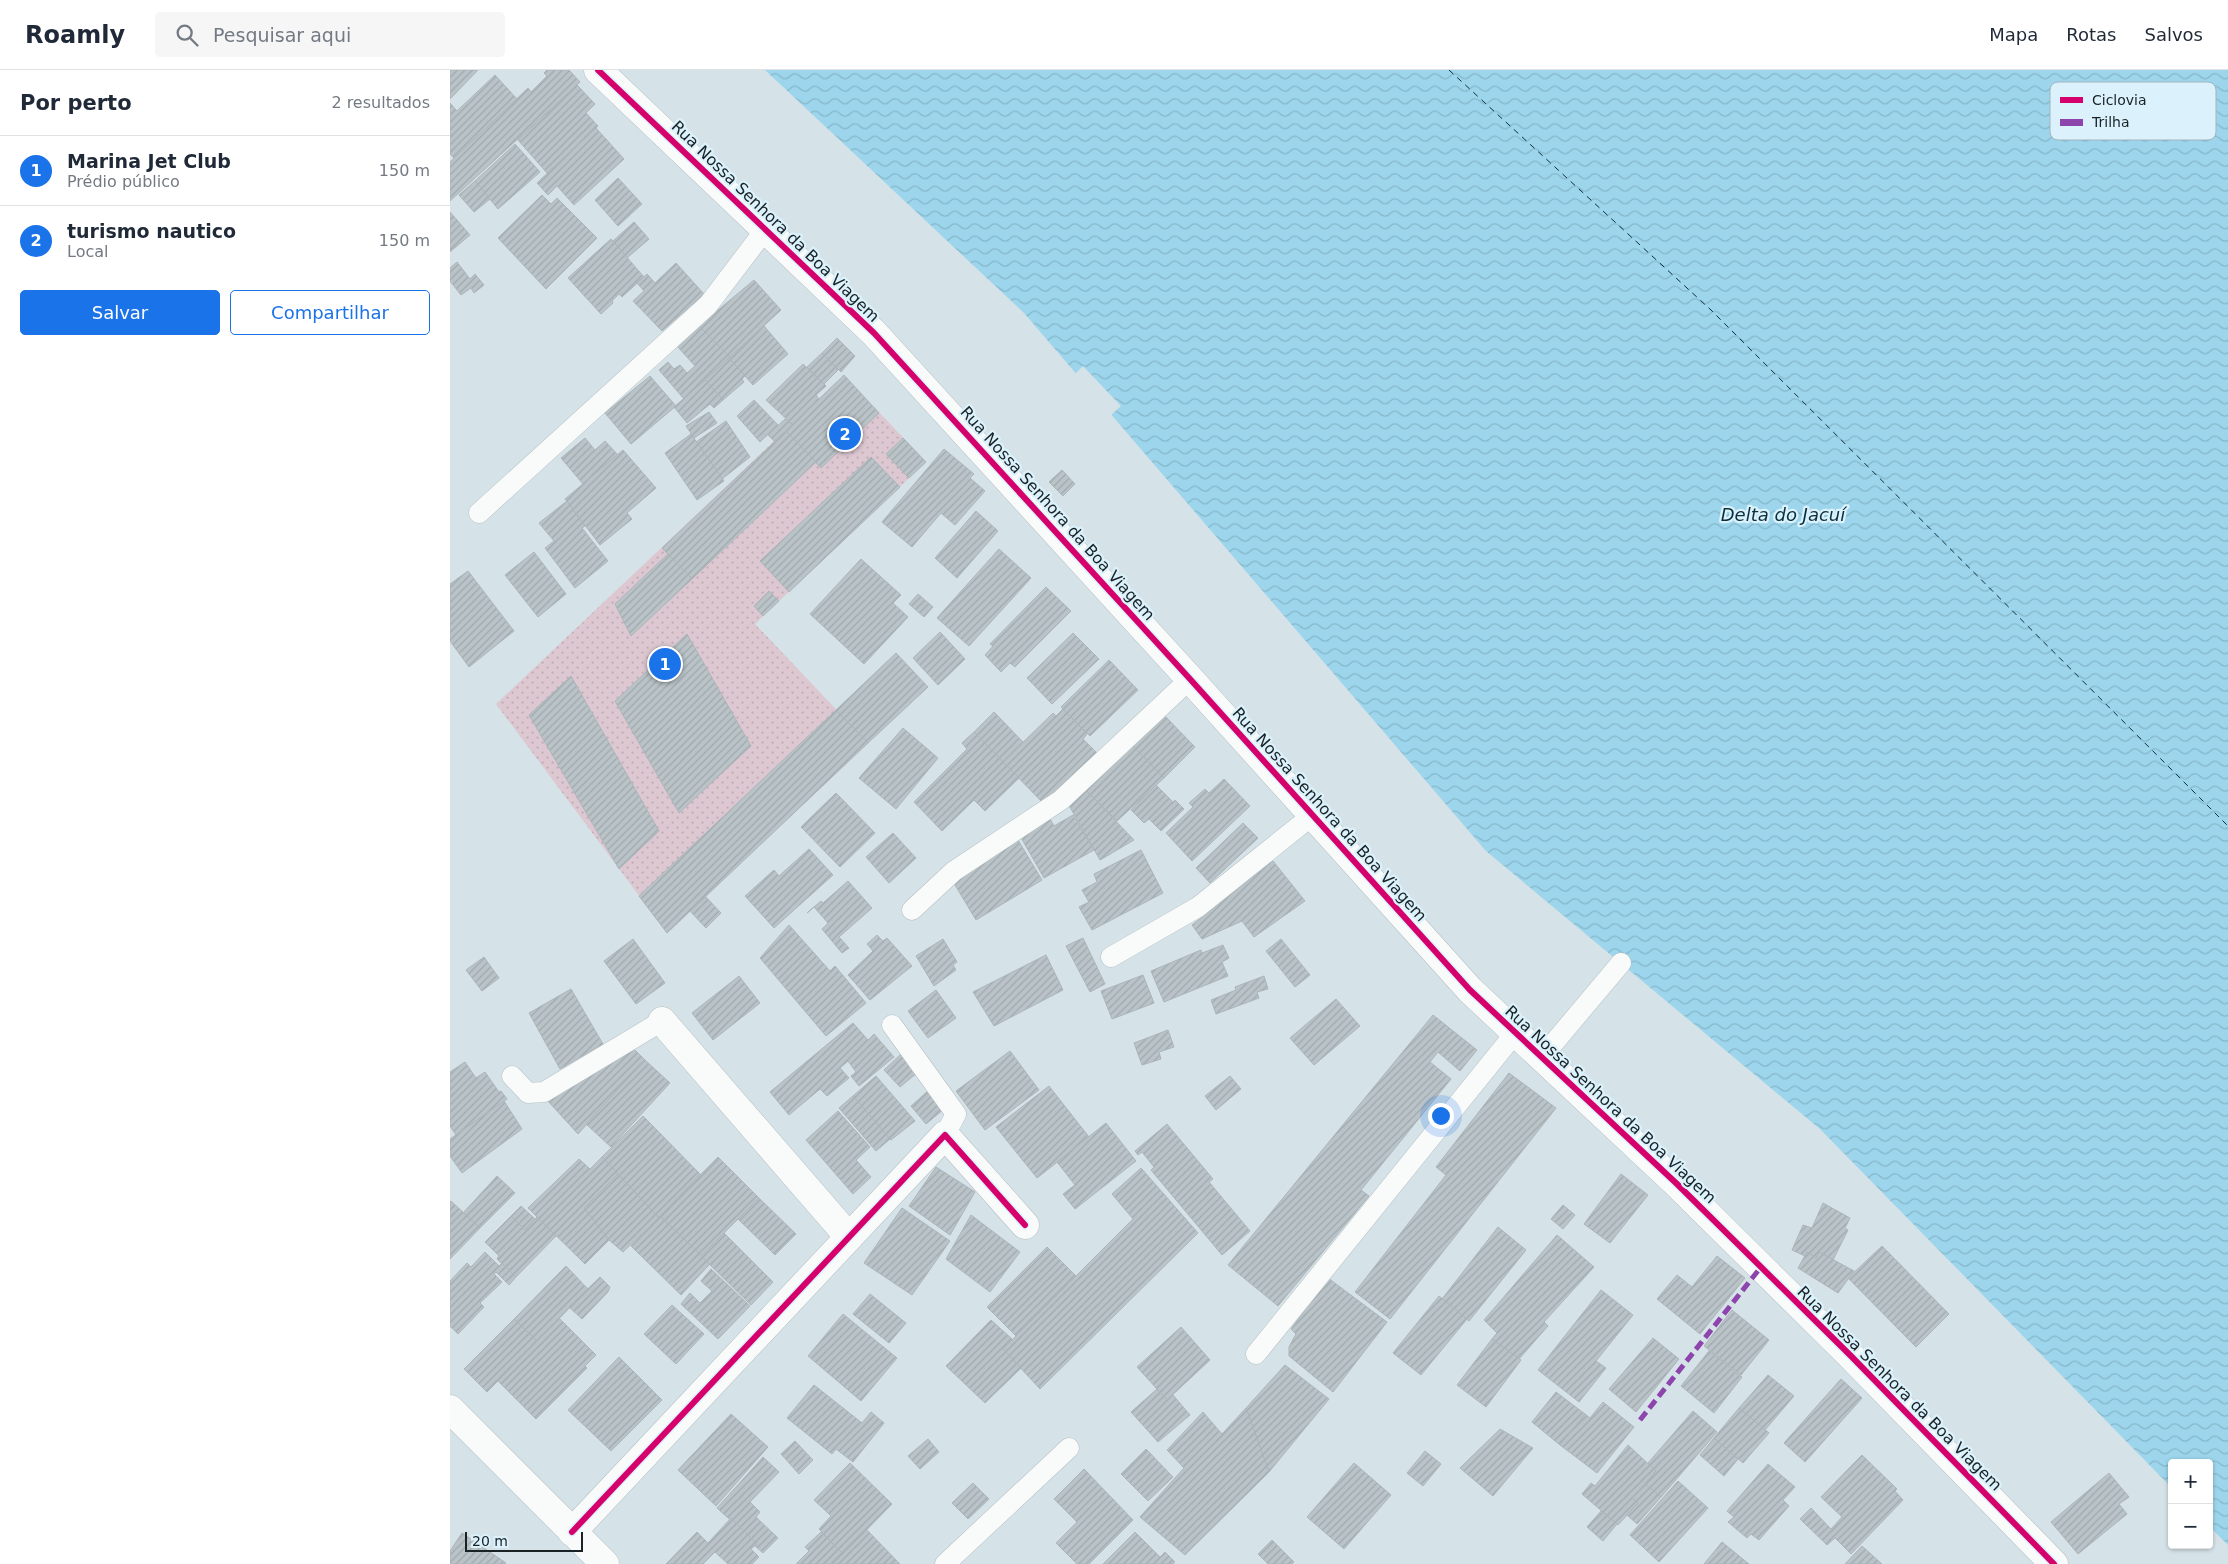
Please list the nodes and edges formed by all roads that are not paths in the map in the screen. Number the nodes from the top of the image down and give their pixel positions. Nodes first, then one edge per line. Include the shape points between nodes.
1 (598, 70) edge
2 (765, 230) junction
3 (479, 513) dead end
4 (1190, 679) junction
5 (1313, 815) junction
6 (912, 910) dead end
7 (1111, 957) dead end
8 (1621, 963) dead end
9 (662, 1021) joint
10 (892, 1025) dead end
11 (1516, 1032) junction
12 (1542, 1056) junction
13 (512, 1076) dead end
14 (945, 1135) junction
15 (1025, 1225) dead end
16 (849, 1238) junction
17 (1256, 1354) dead end
18 (450, 1409) edge
19 (1069, 1448) dead end
20 (572, 1532) junction
21 (605, 1564) edge
22 (945, 1564) edge
23 (2054, 1564) edge

1 - 2 street, Rua Nossa Senhora da Boa Viagem
2 - 3 lane via 708,305
2 - 4 street, Rua Nossa Senhora da Boa Viagem via 874,333
4 - 5 street, Rua Nossa Senhora da Boa Viagem
4 - 6 lane via 1061,800 954,871
5 - 7 lane via 1198,907
5 - 11 street, Rua Nossa Senhora da Boa Viagem via 1470,990
8 - 12 lane
9 - 13 lane via 544,1092 528,1093
9 - 16 street
10 - 14 lane via 956,1114
11 - 12 street, Rua Nossa Senhora da Boa Viagem
11 - 17 lane
12 - 23 street, Rua Nossa Senhora da Boa Viagem via 1768,1274
14 - 15 street
14 - 16 street
16 - 20 street
18 - 20 street
19 - 22 lane
20 - 21 street

